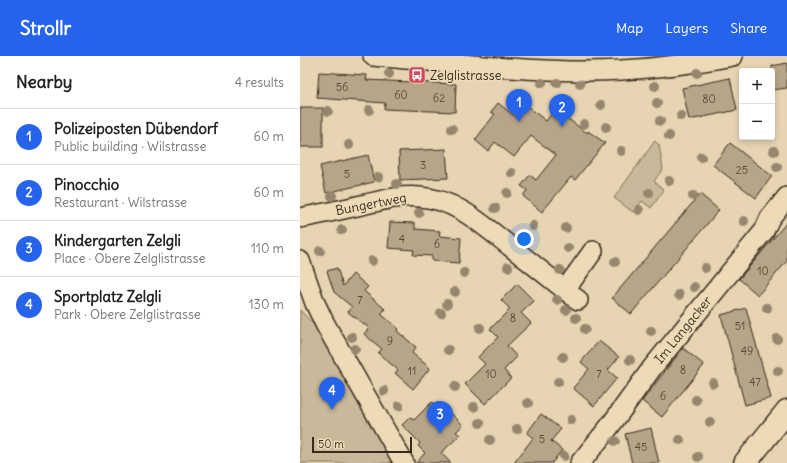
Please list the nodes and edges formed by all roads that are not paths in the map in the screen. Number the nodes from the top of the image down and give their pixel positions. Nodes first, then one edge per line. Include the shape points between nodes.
1 (373, 56) edge
2 (733, 56) edge
3 (787, 197) edge
4 (300, 218) edge
5 (593, 251) dead end
6 (300, 261) edge
7 (787, 411) edge
8 (404, 463) edge
9 (580, 463) edge
10 (745, 463) edge

1 - 2 street via 589,71 667,66
3 - 9 street, Im Langacker via 770,218 764,231 652,368
4 - 5 street, Bungertweg via 406,197 436,200 464,211 572,295
6 - 8 street via 325,324
7 - 10 main road

